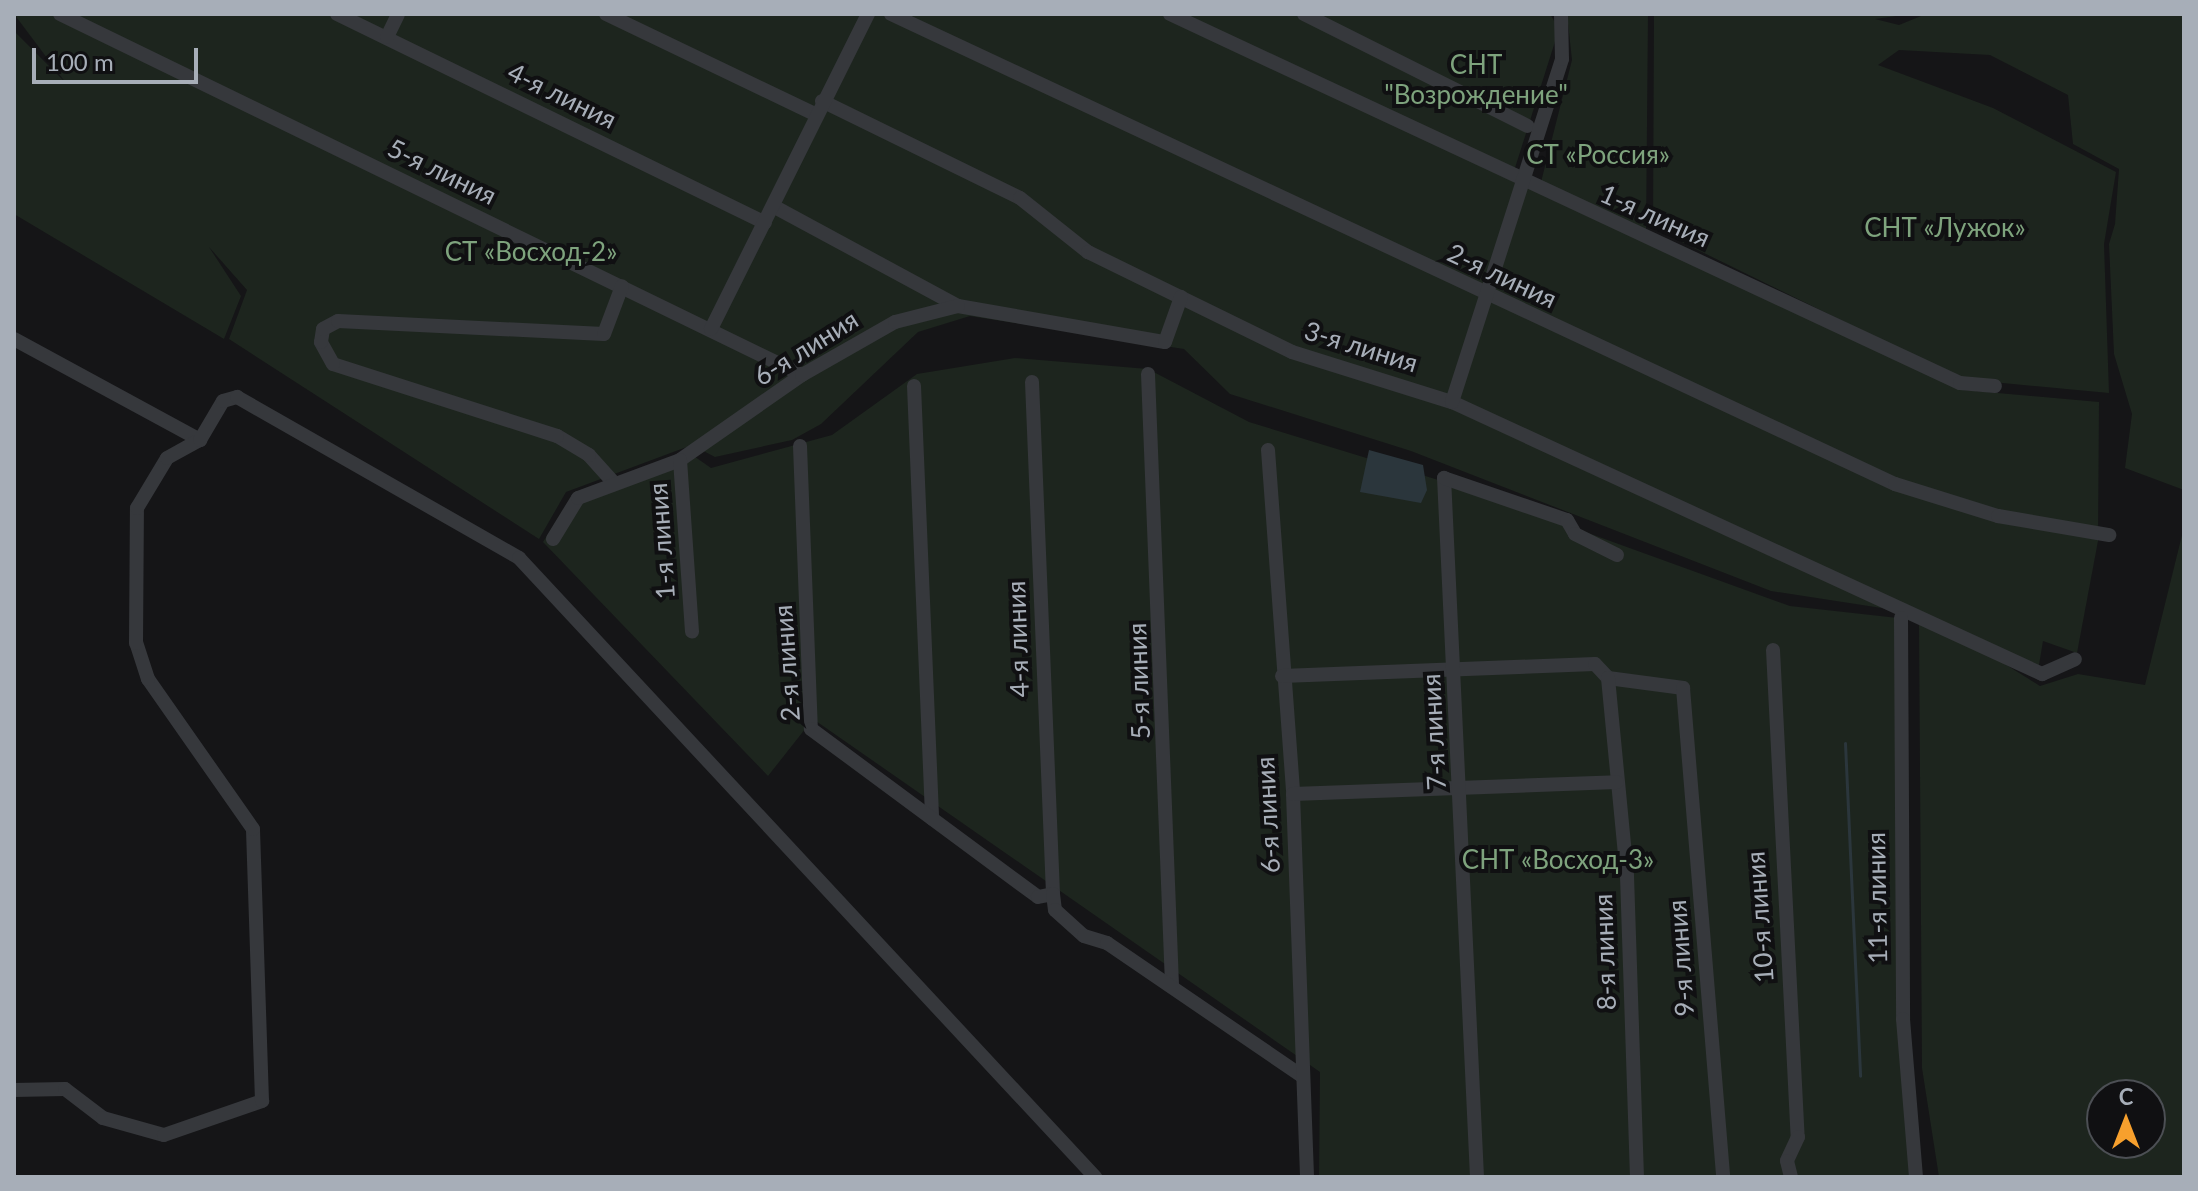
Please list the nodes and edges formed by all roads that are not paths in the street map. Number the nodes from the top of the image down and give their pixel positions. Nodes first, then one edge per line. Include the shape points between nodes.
1 (60, 14) edge
2 (337, 14) edge
3 (398, 14) edge
4 (606, 14) edge
5 (868, 14) edge
6 (891, 14) edge
7 (1170, 14) edge
8 (1304, 14) edge
9 (1561, 14) edge
10 (387, 37) junction
11 (819, 108) junction
12 (1528, 126) dead end
13 (1524, 183) junction
14 (773, 206) junction
15 (765, 223) junction
16 (622, 286) junction
17 (1488, 296) junction
18 (1181, 297) junction
19 (958, 306) junction
20 (711, 329) junction
21 (14, 339) edge
22 (1148, 374) dead end
23 (802, 375) junction
24 (1032, 382) dead end
25 (914, 386) dead end
26 (1995, 386) dead end
27 (1452, 402) junction
28 (200, 440) junction
29 (800, 446) dead end
30 (1268, 450) dead end
31 (686, 458) junction
32 (614, 483) junction
33 (2109, 535) dead end
34 (553, 539) dead end
35 (1617, 555) dead end
36 (1902, 614) junction
37 (692, 632) dead end
38 (1773, 650) dead end
39 (2075, 659) dead end
40 (1455, 669) junction
41 (1282, 676) junction
42 (1608, 678) junction
43 (1617, 782) junction
44 (1461, 787) junction
45 (1293, 794) junction
46 (932, 819) junction
47 (1053, 894) junction
48 (1172, 985) junction
49 (1302, 1076) junction
50 (14, 1090) edge
51 (1095, 1177) edge
52 (1307, 1177) edge
53 (1477, 1177) edge
54 (1637, 1177) edge
55 (1723, 1177) edge
56 (1791, 1177) edge
57 (1916, 1177) edge

1 - 16 street, 5-я линия
2 - 10 street, 4-я линия
3 - 10 street
4 - 11 street, 3-я линия
5 - 11 street
6 - 17 street, 2-я линия
7 - 13 street, 1-я линия
8 - 12 street
9 - 13 street via 1562,59
10 - 15 street, 4-я линия
11 - 14 street
11 - 18 street, 3-я линия via 1020,198 1088,252
13 - 17 street
13 - 26 street, 1-я линия via 1960,383
14 - 15 street
14 - 19 street
15 - 20 street
16 - 20 street, 5-я линия
16 - 32 street via 604,334 338,321 323,329 321,342 333,364 557,436 589,455
17 - 27 street
17 - 33 street, 2-я линия via 1895,484 1998,516
18 - 19 street via 1165,342
18 - 27 street, 3-я линия via 1292,352
19 - 23 street, 6-я линия via 895,322
20 - 23 street, 5-я линия
21 - 28 street
22 - 48 street, 5-я линия
23 - 31 street, 6-я линия
24 - 47 street, 4-я линия
25 - 46 street
27 - 36 street, 3-я линия
28 - 50 street via 167,458 137,508 136,643 148,679 253,829 262,1101 164,1135 103,1118 65,1089
28 - 51 street via 223,401 237,397 519,558
29 - 46 street, 2-я линия via 811,729
30 - 41 street, 6-я линия
31 - 32 street, 1-я линия
31 - 37 street, 1-я линия
32 - 34 street, 1-я линия via 578,498
35 - 40 street, 7-я линия via 1575,534 1567,520 1444,478
36 - 39 street, 3-я линия via 2042,674
36 - 57 street, 11-я линия via 1903,1019
38 - 56 street, 10-я линия via 1798,1137 1787,1161
40 - 41 street
40 - 42 street via 1595,664
40 - 44 street, 7-я линия
41 - 45 street, 6-я линия
42 - 43 street, 8-я линия
42 - 55 street, 9-я линия via 1683,688
43 - 44 street
43 - 54 street, 8-я линия
44 - 45 street
44 - 53 street, 7-я линия
45 - 49 street, 6-я линия
46 - 47 street via 1038,897
47 - 48 street via 1055,910 1084,936
48 - 49 street
49 - 52 street, 6-я линия

